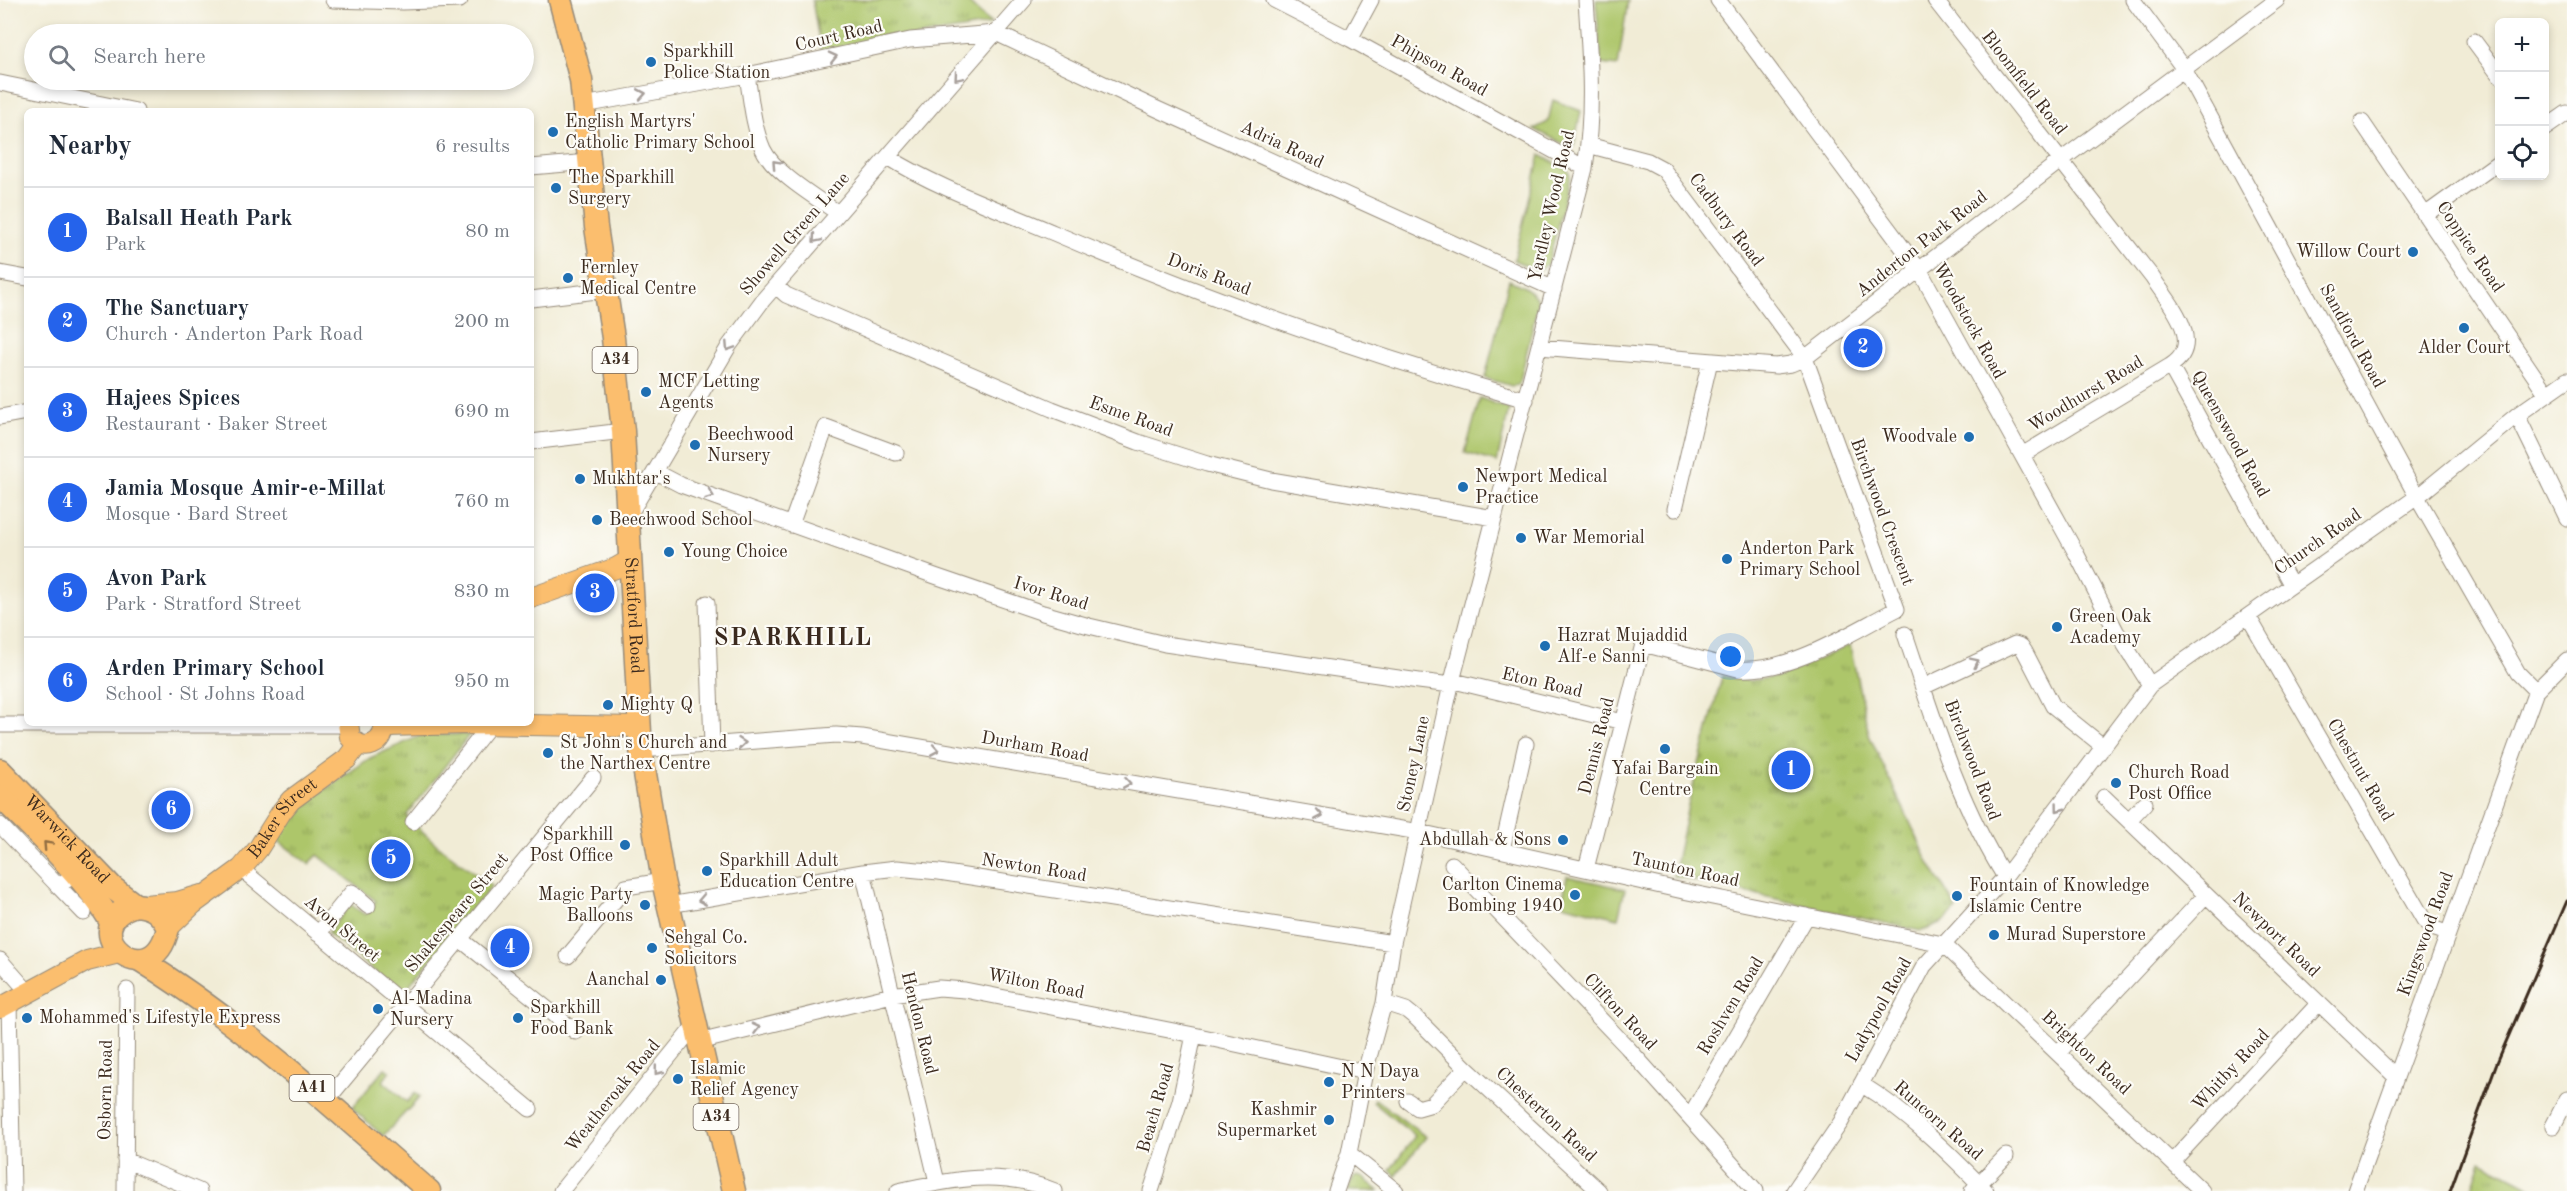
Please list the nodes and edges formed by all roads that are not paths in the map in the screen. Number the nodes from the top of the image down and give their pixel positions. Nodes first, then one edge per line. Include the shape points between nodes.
1 (333, 0) edge
2 (460, 0) edge
3 (560, 0) edge
4 (1024, 0) edge
5 (1274, 0) edge
6 (1371, 0) edge
7 (1586, 0) edge
8 (1718, 0) edge
9 (1935, 0) edge
10 (2133, 0) edge
11 (2277, 0) edge
12 (996, 33) junction
13 (960, 36) junction
14 (1350, 39) junction
15 (2474, 41) dead end
16 (974, 58) junction
17 (2184, 69) junction
18 (2496, 72) edge
19 (747, 75) junction
20 (0, 83) edge
21 (24, 88) edge
22 (33, 90) edge
23 (584, 105) junction
24 (119, 108) edge
25 (2567, 113) edge
26 (2362, 122) dead end
27 (2548, 126) edge
28 (1588, 145) junction
29 (888, 157) junction
30 (2060, 161) junction
31 (589, 162) junction
32 (2495, 164) edge
33 (534, 167) edge
34 (1585, 168) junction
35 (838, 213) junction
36 (2425, 215) junction
37 (1920, 271) junction
38 (0, 273) edge
39 (24, 277) edge
40 (776, 286) junction
41 (1554, 289) junction
42 (605, 290) junction
43 (534, 299) edge
44 (1539, 347) junction
45 (1805, 358) junction
46 (1710, 361) junction
47 (2170, 366) junction
48 (2567, 380) edge
49 (2546, 393) junction
50 (1526, 400) junction
51 (24, 413) edge
52 (2517, 415) junction
53 (0, 417) edge
54 (623, 431) junction
55 (534, 442) edge
56 (896, 453) dead end
57 (2022, 455) junction
58 (656, 472) junction
59 (2417, 496) junction
60 (1675, 509) dead end
61 (628, 517) junction
62 (1494, 518) junction
63 (2567, 518) edge
64 (791, 525) junction
65 (630, 560) junction
66 (2291, 584) junction
67 (534, 597) edge
68 (707, 603) dead end
69 (2248, 616) junction
70 (1905, 634) dead end
71 (1657, 648) joint
72 (2567, 660) edge
73 (1451, 684) junction
74 (2150, 685) junction
75 (1923, 687) junction
76 (2536, 691) junction
77 (1623, 722) junction
78 (0, 725) edge
79 (24, 725) edge
80 (534, 725) edge
81 (348, 726) edge
82 (384, 726) edge
83 (476, 726) edge
84 (639, 727) junction
85 (358, 744) junction
86 (1526, 744) dead end
87 (712, 745) junction
88 (2104, 747) junction
89 (641, 750) junction
90 (0, 770) edge
91 (593, 778) dead end
92 (0, 796) edge
93 (2104, 797) dead end
94 (2145, 803) dead end
95 (2128, 820) junction
96 (413, 822) dead end
97 (0, 825) edge
98 (1419, 832) junction
99 (1502, 850) junction
100 (1452, 864) dead end
101 (241, 869) junction
102 (1586, 869) junction
103 (863, 872) junction
104 (2005, 877) junction
105 (66, 880) junction
106 (663, 881) junction
107 (209, 892) junction
108 (2206, 895) junction
109 (140, 905) junction
110 (669, 905) junction
111 (368, 906) dead end
112 (84, 913) dead end
113 (1807, 916) junction
114 (110, 926) junction
115 (2447, 933) junction
116 (318, 934) junction
117 (166, 936) junction
118 (460, 939) junction
119 (1393, 943) junction
120 (1943, 944) junction
121 (130, 956) junction
122 (568, 956) dead end
123 (0, 960) edge
124 (87, 962) junction
125 (127, 990) dead end
126 (188, 992) junction
127 (29, 993) junction
128 (892, 995) junction
129 (1383, 1003) junction
130 (2318, 1004) junction
131 (5, 1005) edge
132 (405, 1006) junction
133 (576, 1032) dead end
134 (697, 1034) junction
135 (1194, 1035) junction
136 (2058, 1053) junction
137 (1466, 1068) junction
138 (1365, 1072) junction
139 (2396, 1077) junction
140 (1861, 1084) junction
141 (327, 1100) junction
142 (2566, 1102) edge
143 (530, 1109) dead end
144 (1412, 1109) dead end
145 (1690, 1116) junction
146 (2553, 1126) dead end
147 (1349, 1153) junction
148 (2006, 1156) dead end
149 (125, 1160) junction
150 (2172, 1162) junction
151 (937, 1182) junction
152 (1979, 1189) edge
153 (13, 1191) edge
154 (125, 1191) edge
155 (199, 1191) edge
156 (429, 1191) edge
157 (561, 1191) edge
158 (734, 1191) edge
159 (898, 1191) edge
160 (1055, 1191) edge
161 (1151, 1191) edge
162 (1336, 1191) edge
163 (1396, 1191) edge
164 (1599, 1191) edge
165 (1756, 1191) edge
166 (1794, 1191) edge
167 (2202, 1191) edge
168 (2355, 1191) edge

1 - 2 street
3 - 23 highway, Stratford Road / A34
4 - 12 street, Showell Green Lane
5 - 14 street, Phipson Road
6 - 14 street
7 - 28 street, Yardley Wood Road via 1592,94
8 - 37 street, Woodstock Road
9 - 30 street, Bloomfield Road
10 - 17 street, Sandford Road
11 - 17 street, Anderton Park Road
12 - 13 street, Court Road
12 - 16 street, Showell Green Lane
12 - 41 street, Adria Road
13 - 16 street
19 -> 13 street, Court Road via 910,40
14 - 34 street, Phipson Road
15 - 18 street
16 -> 29 street, Showell Green Lane
17 - 30 street, Anderton Park Road
17 - 59 street, Sandford Road
23 -> 19 street, Court Road
35 -> 19 street via 783,172 764,152
20 - 21 street
22 - 24 street
23 - 31 highway, Stratford Road / A34
25 - 27 street
26 - 36 street, Coppice Road
28 - 34 street, Yardley Wood Road
28 - 45 street, Cadbury Road via 1648,161 1663,169
29 - 35 street, Showell Green Lane
29 - 50 street, Doris Road via 908,170 1041,228 1224,303
30 - 37 street, Anderton Park Road
30 - 47 street, Queenswood Road via 2152,277 2181,323 2187,337 2186,350
31 - 33 street
31 - 42 highway, Stratford Road / A34
32 - 36 street
34 - 41 street, Yardley Wood Road
35 -> 40 street, Showell Green Lane
36 - 49 street, Coppice Road
37 - 45 street, Anderton Park Road
37 - 57 street, Woodstock Road
38 - 39 street
40 -> 58 street, Showell Green Lane via 729,346
40 - 62 street, Esme Road via 786,295 902,345 1138,442 1271,480
41 - 44 street, Yardley Wood Road
42 - 43 street
42 - 54 highway, Stratford Road / A34
44 - 46 street, Anderton Park Road
44 - 50 street, Stoney Lane
45 - 46 street, Anderton Park Road via 1776,366
45 - 71 street, Birchwood Crescent via 1897,609 1801,657 1750,670
46 - 60 street
47 - 57 street, Woodhurst Road
47 - 66 street, Queenswood Road
48 - 49 street, Church Road
49 - 52 street, Church Road
50 - 62 street, Stoney Lane
51 - 53 street
52 - 59 street, Church Road
52 - 63 street
54 - 55 street
54 - 61 highway, Stratford Road / A34
56 - 64 street via 826,427
57 - 74 street, Woodstock Road via 2116,631
58 - 61 street, Showell Green Lane
58 -> 64 street, Ivor Road
59 - 66 street, Church Road
59 - 76 street, Sandford Road via 2518,673
61 - 65 highway, Stratford Road / A34
62 - 73 street, Stoney Lane
64 - 73 street, Ivor Road via 1042,613 1136,639
65 - 67 main road
65 - 84 highway, Stratford Road / A34
66 - 69 street, Church Road
68 - 87 street
69 - 74 street, Church Road
69 - 115 street, Chestnut Road via 2424,920
70 - 75 street, Birchwood Road
71 - 77 street, Dennis Road via 1647,646 1640,653
72 - 76 street
73 - 77 street, Eton Road via 1458,682
73 - 98 street, Stoney Lane
74 - 88 street, Church Road
75 -> 88 street via 2015,644 2025,652 2053,706
75 - 104 street, Birchwood Road via 1962,797
76 - 115 street, Kingswood Road
77 - 102 street, Dennis Road
78 - 79 street
80 - 84 main road
81 - 85 main road via 350,737
82 - 85 main road, Baker Street via 377,743
83 - 96 street
84 - 89 highway, Stratford Road / A34
85 - 101 main road, Baker Street via 347,759 291,800
86 - 99 street
87 - 89 street, Durham Road
87 -> 98 street, Durham Road via 862,736
88 -> 104 street, Ladypool Road
89 - 106 highway, Stratford Road / A34
90 - 109 highway, Warwick Road via 113,888
91 - 118 street, Shakespeare Street
105 -> 92 highway, Warwick Road
93 - 95 street, Newport Road
94 - 95 street
95 - 108 street, Newport Road
97 - 105 street
98 - 99 street, Taunton Road
98 - 119 street, Stoney Lane
99 - 102 street, Taunton Road
100 - 145 street, Clifton Road
101 - 107 main road, Baker Street
101 - 116 street, Avon Street
102 - 113 street, Taunton Road
103 -> 110 street, Newton Road
103 - 119 street, Newton Road via 897,868 939,872
103 - 128 street, Hendon Road
104 - 120 street, Ladypool Road
105 - 112 street
105 - 114 highway, Warwick Road via 104,910
106 - 110 highway, Stratford Road / A34
106 - 122 street via 626,887
107 - 109 main road, Baker Street via 177,902
107 - 117 main road, Baker Street
108 - 130 street, Newport Road
108 - 136 street
109 - 114 highway via 125,908
109 - 117 highway via 162,916
110 - 134 highway, Stratford Road / A34
111 - 116 street via 352,892
113 - 120 street, Taunton Road
113 - 145 street, Roshven Road
114 - 121 highway via 111,940
114 - 124 main road
115 - 139 street, Kingswood Road
116 - 132 street, Avon Street
117 - 121 highway via 157,952
117 - 126 highway, A41 via 178,978
118 - 132 street, Shakespeare Street
118 - 133 street
119 - 129 street, Stoney Lane
120 - 136 street, Brighton Road
120 - 140 street, Ladypool Road via 1924,966
121 - 124 main road
121 - 126 highway, A41
123 - 127 street
124 - 127 main road
125 - 149 street, Osborn Road via 131,1027
126 - 141 highway, A41
127 - 131 main road
134 -> 128 street, Wilton Road
128 - 135 street, Wilton Road via 939,988 965,990
128 - 151 street, Hendon Road
129 - 137 street, Chesterton Road via 1406,1010
129 - 138 street, Stoney Lane
130 - 139 street, Newport Road
130 - 150 street, Whitby Road
131 - 153 street
132 - 141 street, Shakespeare Street
132 - 143 street, Avon Street
134 -> 157 street, Weatheroak Road
134 - 158 highway, Stratford Road / A34
135 - 138 street, Wilton Road
135 - 161 street, Beach Road via 1180,1101
136 - 150 street, Brighton Road
137 - 144 street via 1432,1104
137 - 164 street, Chesterton Road
138 - 147 street, Stoney Lane
139 - 168 street, Kingswood Road
140 - 152 street, Runcorn Road via 1914,1122
140 - 166 street, Ladypool Road via 1841,1122
141 - 156 highway, A41
142 - 146 street
145 - 165 street, Clifton Road
147 - 162 street, Stoney Lane
147 - 163 street
148 - 152 street
149 - 154 street, Osborn Road
149 - 155 street
150 - 167 street, Brighton Road
151 - 159 street
151 - 160 street via 991,1176

